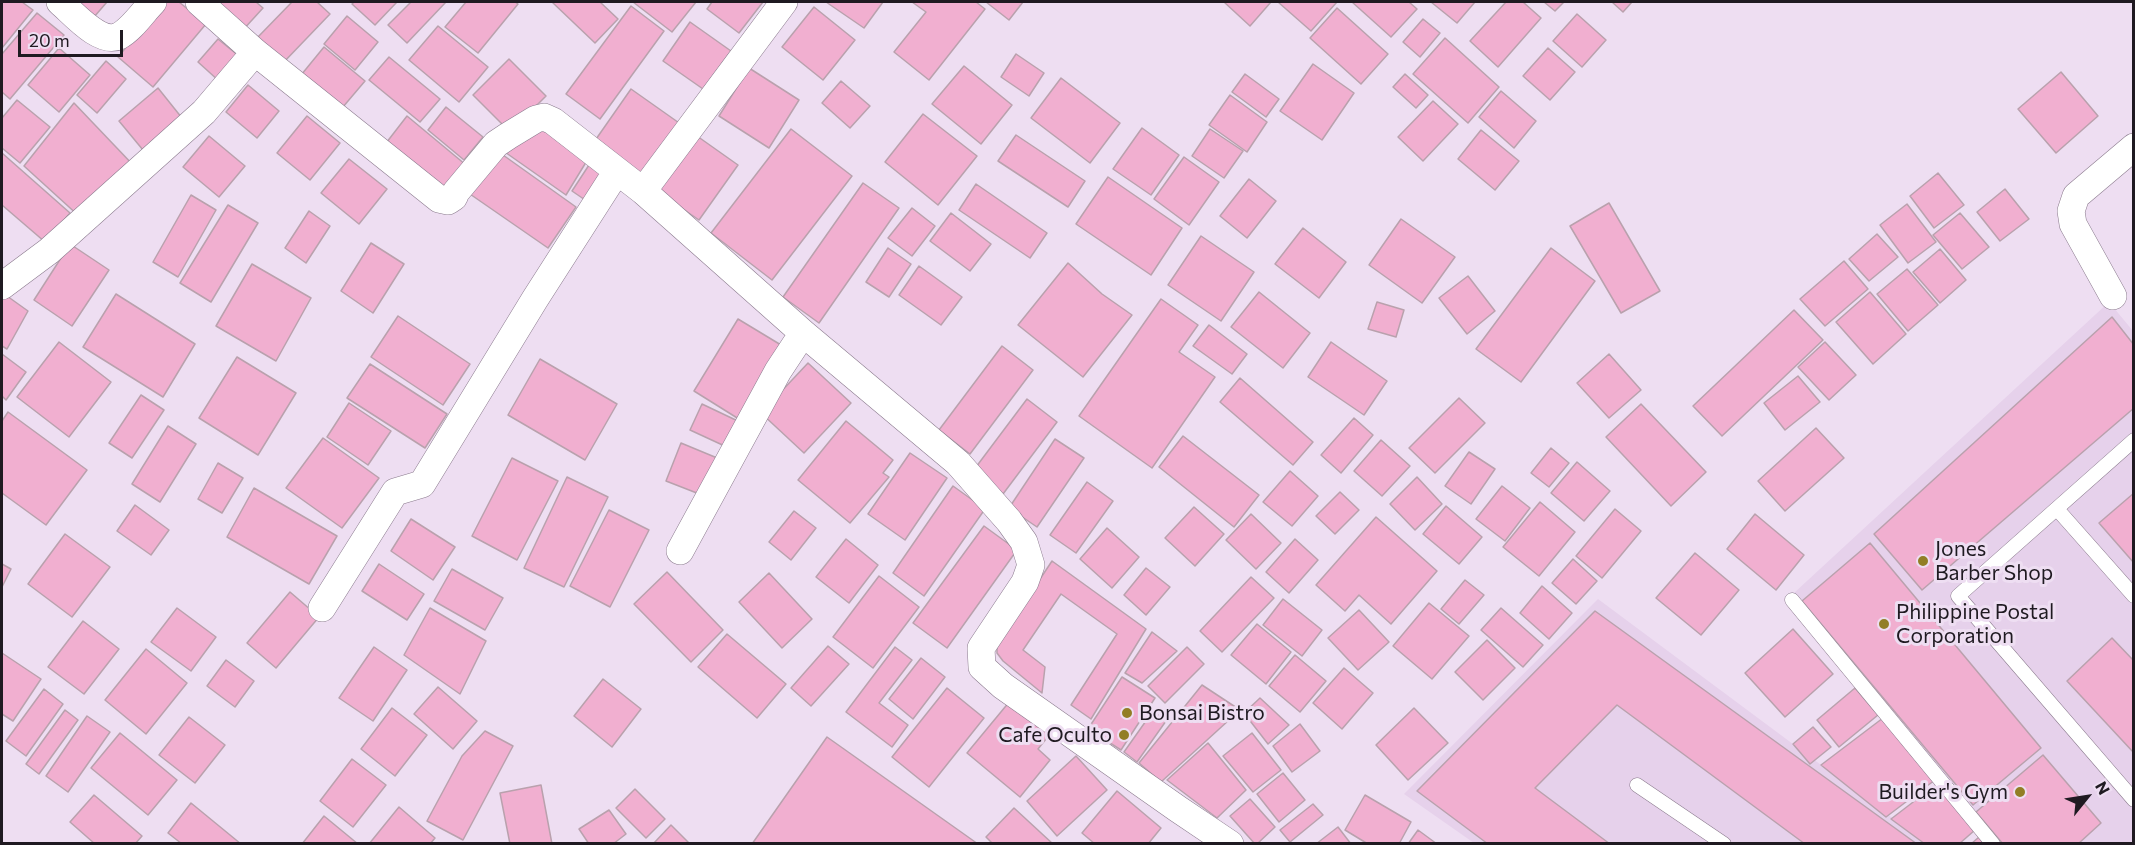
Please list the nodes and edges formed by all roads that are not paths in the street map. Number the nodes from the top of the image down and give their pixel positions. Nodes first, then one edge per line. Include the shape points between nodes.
1 (60, 2) edge
2 (153, 2) edge
3 (199, 2) edge
4 (784, 2) edge
5 (255, 52) junction
6 (2133, 147) edge
7 (617, 171) junction
8 (643, 191) junction
9 (2, 286) edge
10 (2113, 296) dead end
11 (803, 333) junction
12 (2133, 440) edge
13 (2057, 509) junction
14 (680, 551) dead end
15 (2133, 596) edge
16 (1792, 600) dead end
17 (322, 608) dead end
18 (1637, 785) dead end
19 (2133, 800) edge
20 (1230, 843) edge
21 (1724, 843) edge
22 (1993, 843) edge

1 - 2 street via 100,36 110,38 127,30
3 - 5 street
4 - 8 street
5 - 7 street via 439,199 448,201 454,197 496,144 544,117
5 - 9 street via 204,112 50,251
6 - 10 street via 2076,196 2071,211 2073,224
7 - 8 street
7 - 17 street via 422,484 395,492
8 - 11 street
11 - 14 street via 778,371
11 - 20 street via 958,463 1009,520 1024,543 1032,565 981,648 982,667 1003,686
12 - 13 lane
13 - 15 lane
13 - 19 lane via 1958,596
16 - 22 lane
18 - 21 lane

